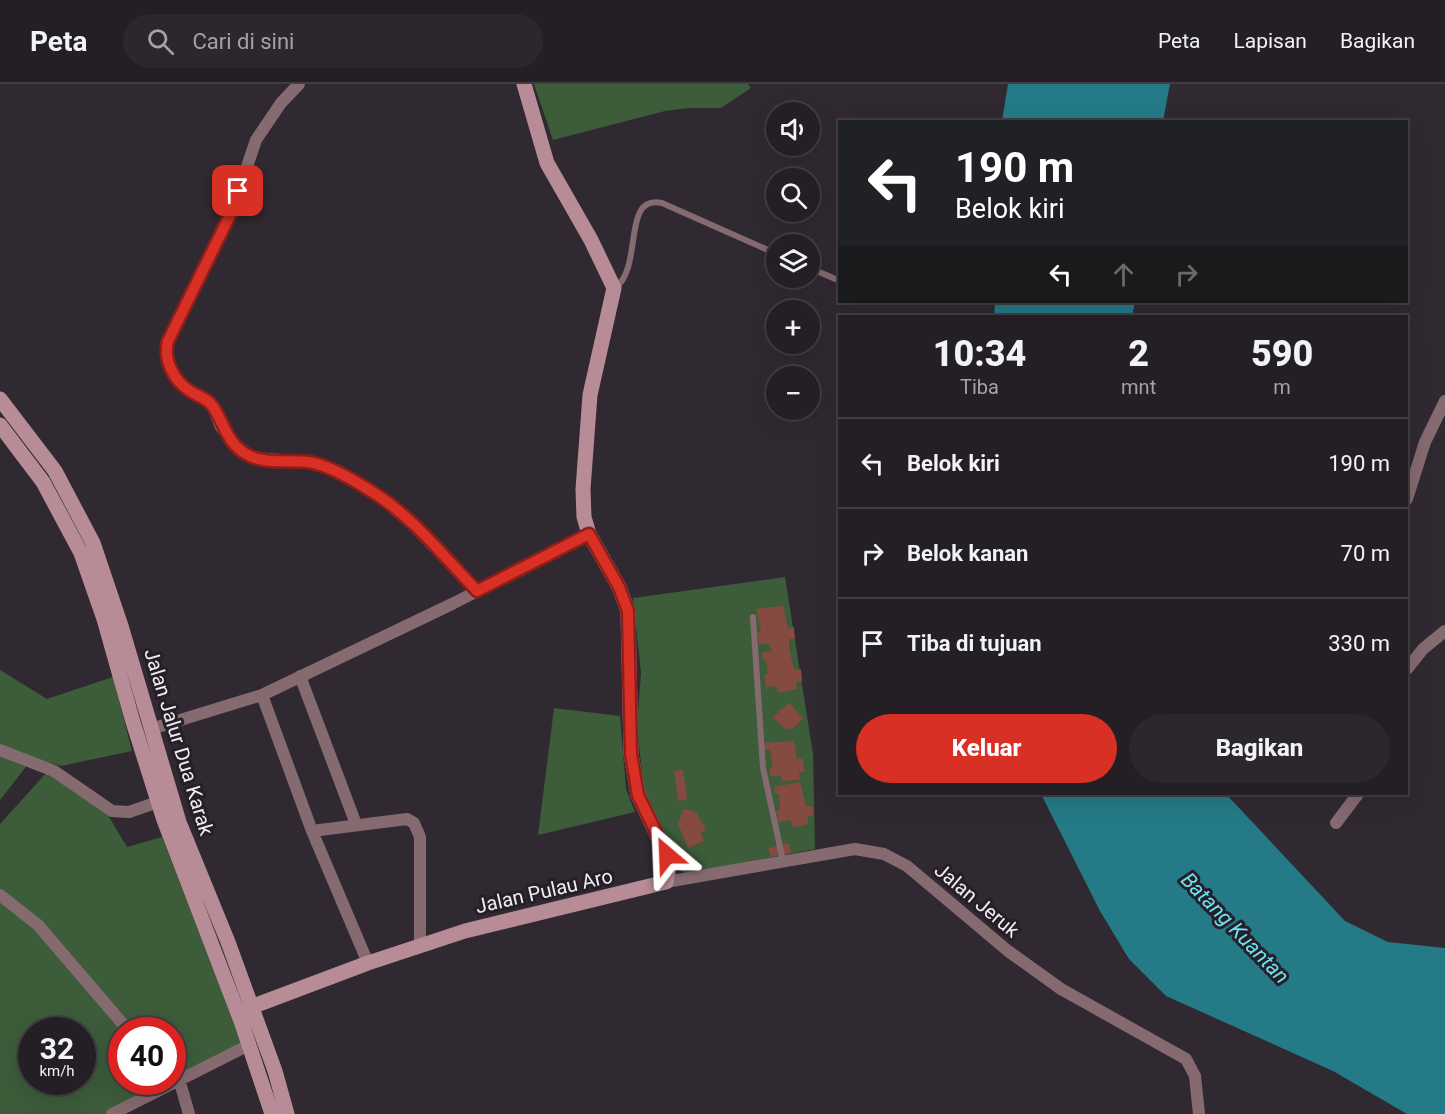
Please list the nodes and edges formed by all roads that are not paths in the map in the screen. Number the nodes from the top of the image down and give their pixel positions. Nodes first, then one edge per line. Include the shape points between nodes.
1 (299, 84) edge
2 (524, 84) edge
3 (766, 249) edge
4 (820, 272) edge
5 (838, 280) edge
6 (614, 288) junction
7 (0, 399) edge
8 (1445, 401) edge
9 (0, 426) edge
10 (1408, 496) edge
11 (589, 534) junction
12 (477, 591) junction
13 (753, 617) dead end
14 (1445, 631) edge
15 (1408, 668) edge
16 (300, 676) junction
17 (262, 694) junction
18 (151, 729) junction
19 (0, 750) edge
20 (1357, 795) edge
21 (158, 802) junction
22 (356, 824) junction
23 (1336, 824) dead end
24 (312, 831) junction
25 (783, 861) junction
26 (666, 882) junction
27 (0, 895) edge
28 (420, 946) junction
29 (368, 963) junction
30 (251, 1007) junction
31 (117, 1017) edge
32 (249, 1045) junction
33 (186, 1075) edge
34 (147, 1095) edge
35 (180, 1095) edge
36 (112, 1114) edge
37 (189, 1114) edge
38 (272, 1114) edge
39 (287, 1114) edge
40 (1199, 1114) edge

1 - 12 street via 256,140 231,213 168,341 168,362 176,379 212,404 221,427 241,451 253,458 311,462 376,494 410,522
2 - 6 main road via 547,163
3 - 6 lane via 651,201 638,212 629,267 623,282
4 - 5 lane
6 - 11 main road via 590,395 583,489
7 - 18 main road, Jalan Jalur Dua Karak via 55,471 93,543
8 - 10 street via 1425,442
9 - 21 main road, Jalan Jalur Dua Karak via 43,482 81,553
11 - 12 street
11 - 26 main road via 628,611 631,754 638,795 670,862
12 - 16 street
13 - 25 lane via 763,768
14 - 15 street
16 - 17 street
16 - 22 street
17 - 18 street
17 - 24 street
18 - 30 main road, Jalan Jalur Dua Karak via 179,822
19 - 21 street via 62,775 112,811 129,812
20 - 23 street
21 - 32 main road, Jalan Jalur Dua Karak
22 - 24 street
22 - 28 street via 407,819 418,829
24 - 29 street
25 - 26 street, Jalan Jeruk
25 - 40 street, Jalan Jeruk via 855,849 884,854 907,866 1008,951 1061,989 1186,1059 1195,1076
26 - 28 main road, Jalan Pulau Aro via 465,931
27 - 31 street via 38,925
28 - 29 main road, Jalan Pulau Aro
29 - 30 main road, Jalan Pulau Aro
30 - 39 main road, Jalan Jalur Dua Karak
32 - 33 street
32 - 38 main road, Jalan Jalur Dua Karak
34 - 36 street
35 - 37 street

